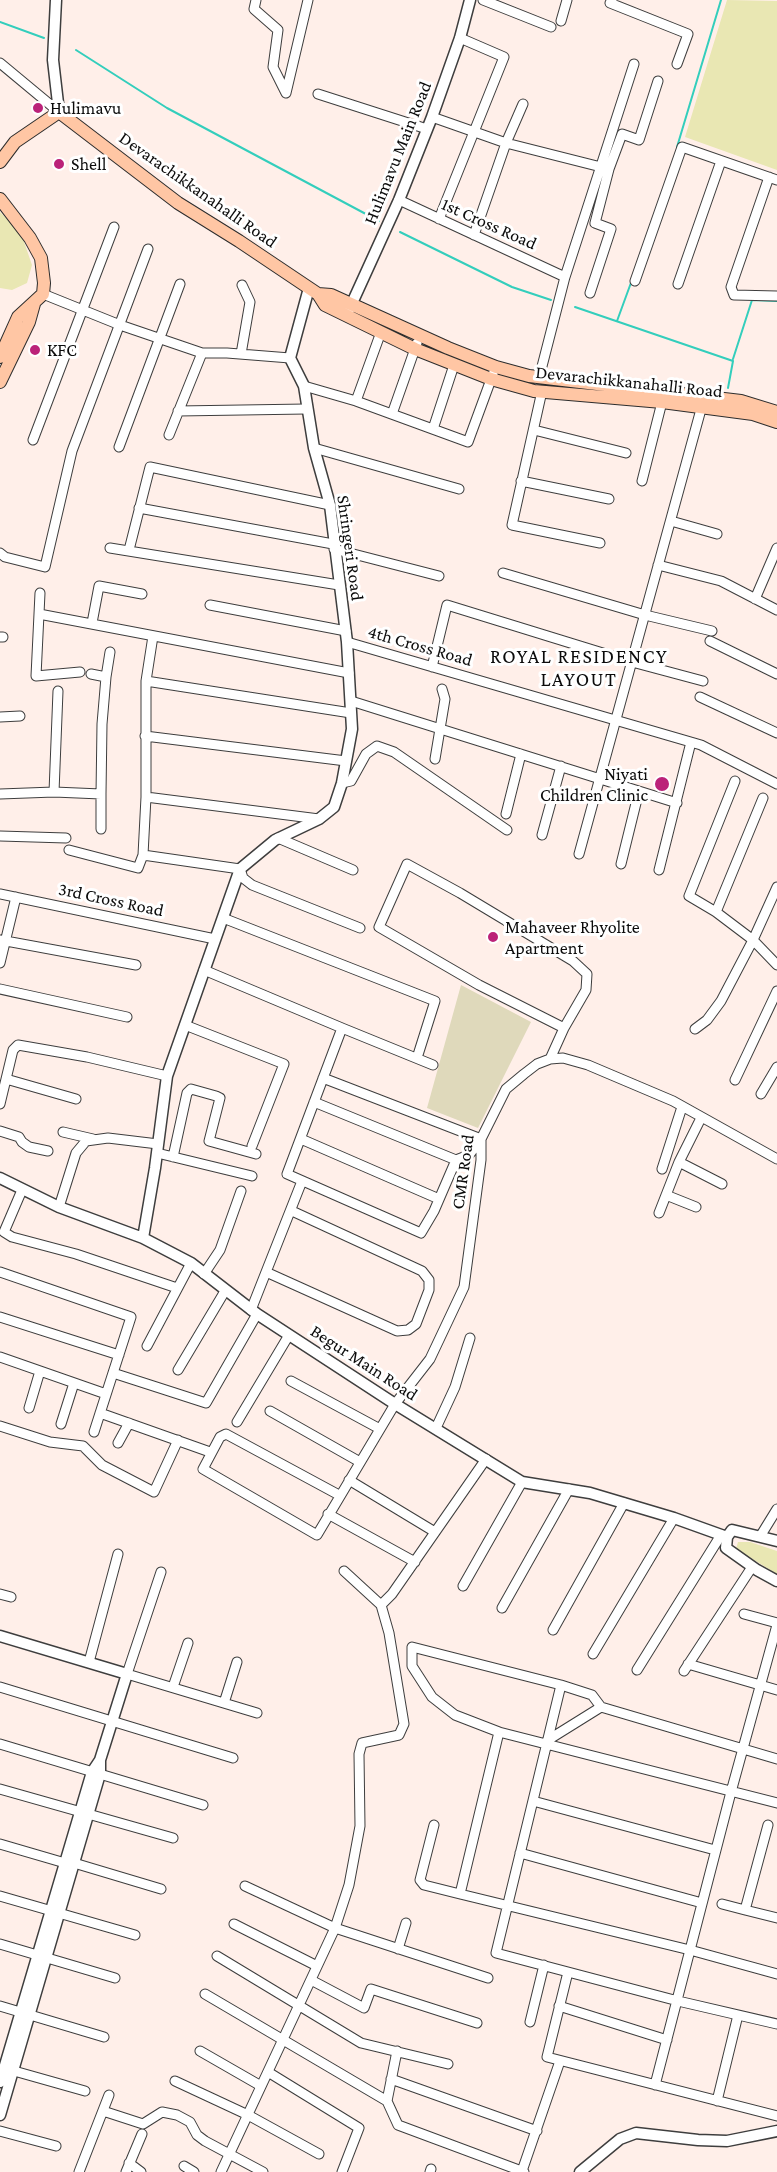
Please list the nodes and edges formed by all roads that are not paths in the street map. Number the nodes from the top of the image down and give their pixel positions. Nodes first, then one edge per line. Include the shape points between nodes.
1 (56, 0) edge
2 (256, 0) edge
3 (308, 0) edge
4 (470, 0) edge
5 (483, 0) edge
6 (567, 0) edge
7 (612, 0) edge
8 (561, 21) dead end
9 (551, 27) dead end
10 (460, 38) junction
11 (0, 63) edge
12 (634, 64) dead end
13 (678, 64) dead end
14 (658, 81) dead end
15 (318, 93) dead end
16 (523, 104) dead end
17 (59, 112) junction
18 (432, 117) junction
19 (428, 129) junction
20 (475, 132) junction
21 (506, 142) junction
22 (722, 160) junction
23 (0, 162) edge
24 (605, 168) junction
25 (773, 178) edge
26 (0, 199) edge
27 (399, 200) junction
28 (439, 219) junction
29 (114, 227) dead end
30 (474, 235) junction
31 (148, 249) dead end
32 (565, 277) junction
33 (635, 281) dead end
34 (180, 284) dead end
35 (678, 284) dead end
36 (242, 285) dead end
37 (313, 291) junction
38 (590, 293) dead end
39 (777, 296) edge
40 (39, 298) junction
41 (350, 309) junction
42 (83, 310) junction
43 (120, 325) junction
44 (381, 332) junction
45 (420, 336) junction
46 (160, 339) junction
47 (415, 349) junction
48 (202, 353) junction
49 (242, 354) junction
50 (0, 357) edge
51 (290, 358) junction
52 (454, 365) junction
53 (3, 368) edge
54 (493, 373) junction
55 (538, 378) junction
56 (0, 382) edge
57 (304, 386) junction
58 (542, 392) junction
59 (356, 401) junction
60 (662, 402) junction
61 (703, 402) junction
62 (306, 409) junction
63 (178, 411) junction
64 (777, 412) edge
65 (392, 414) junction
66 (777, 422) edge
67 (433, 429) junction
68 (534, 430) junction
69 (169, 435) dead end
70 (33, 440) dead end
71 (119, 447) dead end
72 (314, 448) junction
73 (626, 453) dead end
74 (521, 481) junction
75 (642, 481) dead end
76 (459, 489) dead end
77 (609, 499) dead end
78 (330, 505) junction
79 (139, 508) junction
80 (670, 521) junction
81 (717, 534) dead end
82 (600, 543) dead end
83 (334, 547) junction
84 (110, 548) dead end
85 (777, 548) edge
86 (129, 550) junction
87 (0, 553) edge
88 (658, 565) junction
89 (502, 573) dead end
90 (439, 576) dead end
91 (339, 585) junction
92 (40, 593) dead end
93 (142, 594) dead end
94 (754, 599) junction
95 (210, 605) dead end
96 (777, 610) edge
97 (39, 614) junction
98 (645, 615) junction
99 (92, 623) junction
100 (153, 636) junction
101 (346, 637) junction
102 (110, 652) dead end
103 (632, 662) junction
104 (432, 667) junction
105 (80, 672) dead end
106 (349, 673) junction
107 (91, 674) dead end
108 (777, 674) edge
109 (106, 677) junction
110 (146, 681) junction
111 (703, 681) dead end
112 (442, 688) dead end
113 (58, 692) dead end
114 (700, 697) dead end
115 (351, 701) junction
116 (351, 713) junction
117 (20, 716) dead end
118 (0, 717) edge
119 (616, 720) junction
120 (441, 729) junction
121 (777, 733) edge
122 (145, 735) junction
123 (692, 742) junction
124 (521, 754) junction
125 (435, 759) dead end
126 (346, 761) junction
127 (561, 766) junction
128 (600, 779) junction
129 (735, 781) dead end
130 (342, 783) junction
131 (777, 784) edge
132 (639, 791) junction
133 (54, 792) junction
134 (0, 794) edge
135 (100, 794) junction
136 (146, 797) junction
137 (763, 798) dead end
138 (677, 803) junction
139 (506, 814) dead end
140 (319, 819) junction
141 (101, 829) dead end
142 (507, 830) dead end
143 (542, 835) dead end
144 (0, 836) edge
145 (66, 838) dead end
146 (278, 838) junction
147 (69, 850) dead end
148 (579, 854) dead end
149 (143, 855) junction
150 (621, 864) dead end
151 (240, 870) junction
152 (353, 870) dead end
153 (659, 870) dead end
154 (777, 887) edge
155 (0, 894) edge
156 (16, 897) junction
157 (716, 912) junction
158 (223, 918) junction
159 (360, 928) dead end
160 (215, 939) junction
161 (3, 940) edge
162 (753, 940) junction
163 (0, 963) edge
164 (136, 964) dead end
165 (777, 965) edge
166 (204, 970) junction
167 (0, 989) edge
168 (777, 991) edge
169 (127, 1017) dead end
170 (185, 1025) junction
171 (342, 1028) junction
172 (564, 1028) junction
173 (695, 1029) dead end
174 (417, 1058) junction
175 (550, 1059) junction
176 (433, 1065) dead end
177 (777, 1067) edge
178 (166, 1076) junction
179 (323, 1078) junction
180 (6, 1079) junction
181 (735, 1080) dead end
182 (761, 1094) dead end
183 (76, 1099) dead end
184 (314, 1102) junction
185 (0, 1104) edge
186 (682, 1107) junction
187 (701, 1118) junction
188 (0, 1131) edge
189 (63, 1132) dead end
190 (93, 1139) junction
191 (301, 1139) junction
192 (481, 1139) junction
193 (158, 1149) junction
194 (48, 1151) dead end
195 (173, 1157) junction
196 (777, 1159) edge
197 (456, 1160) junction
198 (679, 1162) junction
199 (662, 1169) dead end
200 (252, 1176) dead end
201 (0, 1178) edge
202 (302, 1180) junction
203 (722, 1184) dead end
204 (22, 1190) junction
205 (241, 1191) dead end
206 (666, 1195) junction
207 (439, 1198) junction
208 (59, 1207) junction
209 (696, 1207) dead end
210 (292, 1211) junction
211 (659, 1213) dead end
212 (143, 1239) junction
213 (190, 1263) junction
214 (0, 1272) edge
215 (266, 1272) junction
216 (204, 1274) junction
217 (177, 1288) junction
218 (225, 1291) junction
219 (254, 1312) junction
220 (0, 1317) edge
221 (289, 1335) junction
222 (470, 1338) dead end
223 (147, 1346) dead end
224 (119, 1354) junction
225 (1, 1360) edge
226 (178, 1370) dead end
227 (40, 1371) junction
228 (113, 1373) junction
229 (291, 1381) dead end
230 (74, 1383) junction
231 (106, 1394) junction
232 (395, 1404) junction
233 (28, 1408) dead end
234 (270, 1411) dead end
235 (100, 1413) junction
236 (237, 1422) dead end
237 (129, 1423) junction
238 (61, 1424) dead end
239 (0, 1426) edge
240 (436, 1428) junction
241 (380, 1429) junction
242 (94, 1432) dead end
243 (178, 1440) junction
244 (118, 1443) dead end
245 (210, 1452) junction
246 (486, 1459) junction
247 (360, 1462) junction
248 (349, 1480) junction
249 (522, 1482) junction
250 (569, 1489) junction
251 (339, 1495) junction
252 (624, 1503) junction
253 (777, 1509) edge
254 (328, 1514) junction
255 (674, 1518) junction
256 (435, 1532) junction
257 (760, 1535) junction
258 (724, 1536) junction
259 (777, 1541) edge
260 (118, 1554) dead end
261 (415, 1562) junction
262 (752, 1566) junction
263 (344, 1571) dead end
264 (161, 1572) dead end
265 (777, 1581) edge
266 (463, 1586) dead end
267 (0, 1594) edge
268 (10, 1598) dead end
269 (381, 1605) junction
270 (502, 1608) dead end
271 (744, 1614) dead end
272 (777, 1624) edge
273 (553, 1630) dead end
274 (0, 1636) edge
275 (188, 1643) dead end
276 (593, 1654) dead end
277 (89, 1662) junction
278 (237, 1662) dead end
279 (637, 1670) dead end
280 (127, 1674) junction
281 (561, 1685) junction
282 (761, 1686) junction
283 (0, 1687) edge
284 (173, 1688) junction
285 (777, 1690) edge
286 (224, 1703) junction
287 (601, 1707) junction
288 (257, 1713) dead end
289 (113, 1723) junction
290 (499, 1732) junction
291 (547, 1743) junction
292 (0, 1744) edge
293 (743, 1750) junction
294 (233, 1758) dead end
295 (777, 1759) edge
296 (96, 1773) junction
297 (0, 1789) edge
298 (731, 1792) junction
299 (533, 1801) junction
300 (777, 1803) edge
301 (202, 1805) dead end
302 (84, 1813) junction
303 (434, 1825) dead end
304 (768, 1825) dead end
305 (173, 1838) dead end
306 (0, 1844) edge
307 (715, 1850) junction
308 (520, 1853) junction
309 (70, 1863) junction
310 (245, 1886) dead end
311 (161, 1889) dead end
312 (460, 1894) junction
313 (0, 1896) edge
314 (702, 1903) junction
315 (722, 1904) dead end
316 (507, 1906) junction
317 (745, 1910) junction
318 (55, 1912) junction
319 (777, 1918) edge
320 (406, 1923) dead end
321 (234, 1924) dead end
322 (335, 1929) junction
323 (135, 1935) dead end
324 (0, 1944) edge
325 (398, 1948) junction
326 (690, 1950) junction
327 (42, 1956) junction
328 (217, 1956) dead end
329 (544, 1965) junction
330 (317, 1966) junction
331 (568, 1971) junction
332 (777, 1974) edge
333 (115, 1978) dead end
334 (488, 1978) dead end
335 (311, 1980) junction
336 (205, 1994) dead end
337 (678, 2001) junction
338 (299, 2005) junction
339 (0, 2006) edge
340 (559, 2006) junction
341 (25, 2014) junction
342 (738, 2015) junction
343 (530, 2022) dead end
344 (477, 2023) dead end
345 (777, 2024) edge
346 (104, 2037) dead end
347 (283, 2040) junction
348 (667, 2040) junction
349 (200, 2051) dead end
350 (397, 2051) junction
351 (560, 2061) junction
352 (448, 2064) dead end
353 (6, 2069) edge
354 (268, 2072) junction
355 (391, 2079) junction
356 (175, 2081) dead end
357 (0, 2082) edge
358 (655, 2085) junction
359 (261, 2086) junction
360 (86, 2091) dead end
361 (109, 2095) dead end
362 (387, 2101) junction
363 (717, 2101) junction
364 (103, 2111) junction
365 (0, 2115) edge
366 (248, 2115) junction
367 (777, 2116) edge
368 (0, 2131) edge
369 (537, 2131) junction
370 (777, 2131) edge
371 (142, 2134) dead end
372 (56, 2146) dead end
373 (230, 2153) junction
374 (319, 2154) dead end
375 (184, 2166) dead end
376 (128, 2168) edge
377 (79, 2172) edge
378 (141, 2172) edge
379 (194, 2172) edge
380 (221, 2172) edge
381 (263, 2172) edge
382 (342, 2172) edge
383 (523, 2172) edge
384 (580, 2172) edge

1 - 17 street via 53,60
2 - 3 street via 256,11 278,30 273,67 286,93
4 - 10 street, Hulimavu Main Road
5 - 9 street
6 - 8 street
7 - 13 street via 610,3 688,34
10 - 18 street, Hulimavu Main Road
10 - 20 street via 504,57
11 - 17 street
12 - 24 street
14 - 24 street via 639,140 622,134
15 - 19 street
16 - 21 street
17 - 23 main road via 15,142
17 - 37 main road, Devarachikkanahalli Road via 178,203
18 - 19 street, Hulimavu Main Road
18 - 20 street
19 - 27 street, Hulimavu Main Road
20 - 21 street
20 - 28 street
21 - 24 street
21 - 30 street
22 - 25 street
22 - 33 street via 682,147
22 - 35 street
24 - 32 street
24 - 38 street via 595,223 611,229
25 - 39 street via 731,287 734,295
26 - 40 main road via 41,258 44,268
27 - 28 street, 1st Cross Road
27 - 41 street, Hulimavu Main Road
28 - 30 street, 1st Cross Road
29 - 42 street
30 - 32 street, 1st Cross Road
31 - 43 street
32 - 55 street
34 - 46 street
36 - 49 street via 250,302
37 - 41 main road, Devarachikkanahalli Road via 331,295
37 - 51 street
40 - 42 street
40 - 50 main road via 18,317
40 - 53 main road
41 - 44 main road, Devarachikkanahalli Road
41 - 45 main road, Devarachikkanahalli Road
42 - 43 street
42 - 70 street
43 - 46 street
43 - 87 street via 72,451 45,567
44 - 47 main road, Devarachikkanahalli Road
44 - 59 street
45 - 47 street
45 - 54 main road, Devarachikkanahalli Road
46 - 48 street
46 - 71 street
47 - 52 main road, Devarachikkanahalli Road
47 - 65 street
48 - 49 street
48 - 63 street
49 - 51 street
51 - 57 street, Shringeri Road
52 - 54 main road, Devarachikkanahalli Road
52 - 67 street
53 - 56 main road
54 - 55 main road, Devarachikkanahalli Road
54 - 58 main road, Devarachikkanahalli Road
54 - 67 street via 468,442
55 - 61 main road, Devarachikkanahalli Road
57 - 59 street
57 - 62 street, Shringeri Road
58 - 60 main road, Devarachikkanahalli Road
58 - 68 street
59 - 65 street
60 - 61 main road, Devarachikkanahalli Road
60 - 75 street
61 - 64 main road, Devarachikkanahalli Road via 741,401
61 - 66 main road, Devarachikkanahalli Road
61 - 80 street
62 - 63 street
62 - 72 street, Shringeri Road
63 - 69 street
65 - 67 street
68 - 73 street
68 - 74 street
72 - 76 street
72 - 78 street, Shringeri Road
74 - 77 street
74 - 82 street via 512,525
78 - 79 street via 150,467
78 - 83 street, Shringeri Road
79 - 83 street
79 - 86 street
80 - 81 street
80 - 88 street
83 - 90 street
83 - 91 street, Shringeri Road
84 - 86 street
85 - 94 street
86 - 91 street
88 - 94 street via 721,581
88 - 98 street
89 - 98 street
91 - 101 street, Shringeri Road
92 - 97 street
93 - 99 street via 99,586
94 - 96 street
95 - 101 street, 4th Cross Road
97 - 99 street
97 - 105 street via 36,676
98 - 103 street
98 - 108 street via 711,636
99 - 100 street
100 - 106 street
100 - 110 street
101 - 104 street, 4th Cross Road
101 - 106 street, Shringeri Road
102 - 109 street
103 - 104 street via 447,605
103 - 111 street
103 - 119 street
104 - 119 street, 4th Cross Road
106 - 115 street, Shringeri Road
107 - 109 street
109 - 135 street
110 - 116 street
110 - 122 street
112 - 120 street via 445,699
113 - 133 street
114 - 121 street
115 - 116 street, Shringeri Road
115 - 120 street
116 - 126 street, Shringeri Road
117 - 118 street
119 - 123 street, 4th Cross Road
119 - 128 street
120 - 124 street
120 - 125 street
122 - 126 street
122 - 136 street
123 - 131 street, 4th Cross Road
123 - 138 street
124 - 127 street
124 - 139 street
126 - 130 street, Shringeri Road
127 - 128 street
127 - 143 street
128 - 132 street
128 - 148 street
129 - 157 street via 689,896
130 - 140 street, Shringeri Road via 334,807
130 - 142 street via 351,781 366,754 377,746 394,752
132 - 138 street
132 - 150 street
133 - 134 street
133 - 135 street
135 - 141 street
136 - 140 street
136 - 149 street
137 - 157 street
138 - 153 street
140 - 146 street
144 - 145 street
146 - 151 street
146 - 152 street
147 - 149 street via 138,868
149 - 151 street
151 - 158 street
151 - 159 street via 252,885
154 - 162 street
155 - 156 street, 3rd Cross Road
156 - 160 street, 3rd Cross Road
156 - 161 street
157 - 162 street
158 - 160 street
158 - 174 street via 435,1001
160 - 166 street
161 - 163 street
161 - 164 street
162 - 165 street
162 - 173 street via 721,1001
166 - 170 street
166 - 171 street
167 - 169 street
168 - 181 street
170 - 178 street
170 - 195 street via 284,1064 254,1150 209,1141 220,1098 191,1089
171 - 174 street
171 - 179 street
172 - 172 street via 379,927 407,864 573,961 587,974 586,990
172 - 175 street
174 - 176 street
175 - 186 street via 563,1058 588,1065
175 - 192 street, CMR Road via 537,1064 506,1089
177 - 182 street
178 - 180 street via 18,1045 13,1050
178 - 193 street
179 - 184 street
179 - 192 street
180 - 183 street
180 - 185 street
184 - 191 street
184 - 197 street
186 - 187 street
186 - 199 street
187 - 196 street
187 - 198 street
188 - 194 street via 19,1137 29,1147
189 - 190 street
190 - 193 street via 108,1138
190 - 208 street via 76,1153
191 - 202 street via 287,1174
191 - 207 street
192 - 197 street via 469,1155
192 - 232 street, CMR Road via 464,1287 430,1359
193 - 195 street
193 - 212 street
195 - 200 street
197 - 207 street
198 - 203 street
198 - 206 street
201 - 204 street, Begur Main Road
202 - 207 street via 421,1233
202 - 210 street
204 - 208 street, Begur Main Road
204 - 217 street via 4,1232
205 - 216 street via 220,1250
206 - 209 street
206 - 211 street
208 - 212 street, Begur Main Road
210 - 215 street
210 - 215 street via 422,1271 429,1280 429,1290 416,1324 397,1331
212 - 213 street, Begur Main Road
213 - 216 street, Begur Main Road
213 - 217 street
214 - 224 street via 131,1317
215 - 219 street
216 - 218 street, Begur Main Road
217 - 223 street
218 - 219 street, Begur Main Road
218 - 226 street
219 - 221 street, Begur Main Road
219 - 228 street via 206,1403
220 - 224 street
221 - 232 street, Begur Main Road
221 - 236 street
222 - 240 street via 457,1381
224 - 228 street
225 - 227 street
227 - 230 street
227 - 233 street
228 - 231 street
229 - 241 street
230 - 231 street
230 - 238 street
231 - 235 street
232 - 240 street, Begur Main Road
232 - 241 street, CMR Road
234 - 247 street
235 - 237 street
235 - 242 street
237 - 243 street
237 - 244 street
239 - 243 street via 50,1442 83,1446 102,1465 154,1492
240 - 246 street, Begur Main Road
241 - 247 street, CMR Road
243 - 245 street
245 - 251 street via 222,1434 230,1435
245 - 254 street, CMR Road via 203,1469 317,1535
246 - 249 street, Begur Main Road
246 - 256 street
247 - 248 street, CMR Road
248 - 251 street, CMR Road
248 - 256 street
249 - 250 street, Begur Main Road
249 - 266 street
250 - 252 street, Begur Main Road
250 - 270 street
251 - 254 street, CMR Road
252 - 255 street, Begur Main Road
252 - 273 street
253 - 257 street
254 - 261 street
255 - 258 street, Begur Main Road
255 - 276 street
256 - 261 street
257 - 258 street, Begur Main Road via 732,1530
257 - 259 street
258 - 262 street via 726,1548
258 - 279 street
260 - 277 street
261 - 269 street
262 - 265 street
262 - 282 street via 686,1667
263 - 269 street
264 - 280 street
267 - 268 street
269 - 322 street via 404,1724 399,1735 362,1743 360,1826 349,1885
271 - 272 street
272 - 282 street
274 - 277 street
275 - 284 street
277 - 280 street
278 - 286 street
280 - 284 street
280 - 289 street
281 - 287 street via 592,1695
281 - 290 street via 412,1647 412,1666 432,1697 455,1714
281 - 291 street
282 - 285 street
282 - 293 street
283 - 289 street
284 - 286 street
286 - 288 street
287 - 291 street
287 - 293 street
289 - 294 street
289 - 296 street
290 - 291 street
290 - 312 street
291 - 298 street
291 - 299 street
292 - 296 street
293 - 295 street
293 - 298 street
296 - 301 street
296 - 302 street
297 - 302 street
298 - 300 street
298 - 307 street
299 - 307 street
299 - 308 street
302 - 305 street
302 - 309 street
303 - 312 street via 420,1880 424,1886
304 - 317 street
306 - 309 street
307 - 314 street
308 - 314 street
308 - 316 street
309 - 311 street
309 - 318 street
310 - 322 street
312 - 316 street
313 - 318 street
314 - 326 street
315 - 317 street
316 - 326 street
316 - 329 street via 496,1953
317 - 319 street
318 - 323 street
318 - 327 street
320 - 325 street
321 - 330 street
322 - 325 street
322 - 330 street
324 - 327 street
325 - 334 street
326 - 332 street
326 - 337 street
327 - 333 street
327 - 341 street
328 - 338 street
329 - 331 street
329 - 343 street
330 - 335 street
331 - 337 street
331 - 340 street
335 - 338 street
335 - 344 street via 364,2008 371,1989
336 - 347 street
337 - 342 street
337 - 348 street
338 - 347 street
338 - 350 street via 361,2043
339 - 341 street
340 - 348 street
340 - 351 street via 548,2057
341 - 346 street
341 - 353 street
342 - 345 street
342 - 363 street
347 - 354 street
347 - 362 street
348 - 358 street
349 - 359 street
350 - 352 street
350 - 355 street
351 - 358 street
351 - 369 street
353 - 357 street
353 - 360 street
353 - 365 street
354 - 359 street
354 - 382 street via 359,2128
355 - 362 street
355 - 369 street
356 - 366 street
358 - 363 street
359 - 366 street
361 - 364 street
362 - 383 street via 398,2125
363 - 367 street
364 - 373 street via 143,2124 162,2112 177,2115 190,2122 205,2141
364 - 377 street
366 - 373 street
366 - 374 street
368 - 372 street
369 - 383 street
370 - 384 street via 727,2141 636,2133 620,2139
371 - 376 street
373 - 380 street
373 - 381 street
375 - 379 street
376 - 378 street

